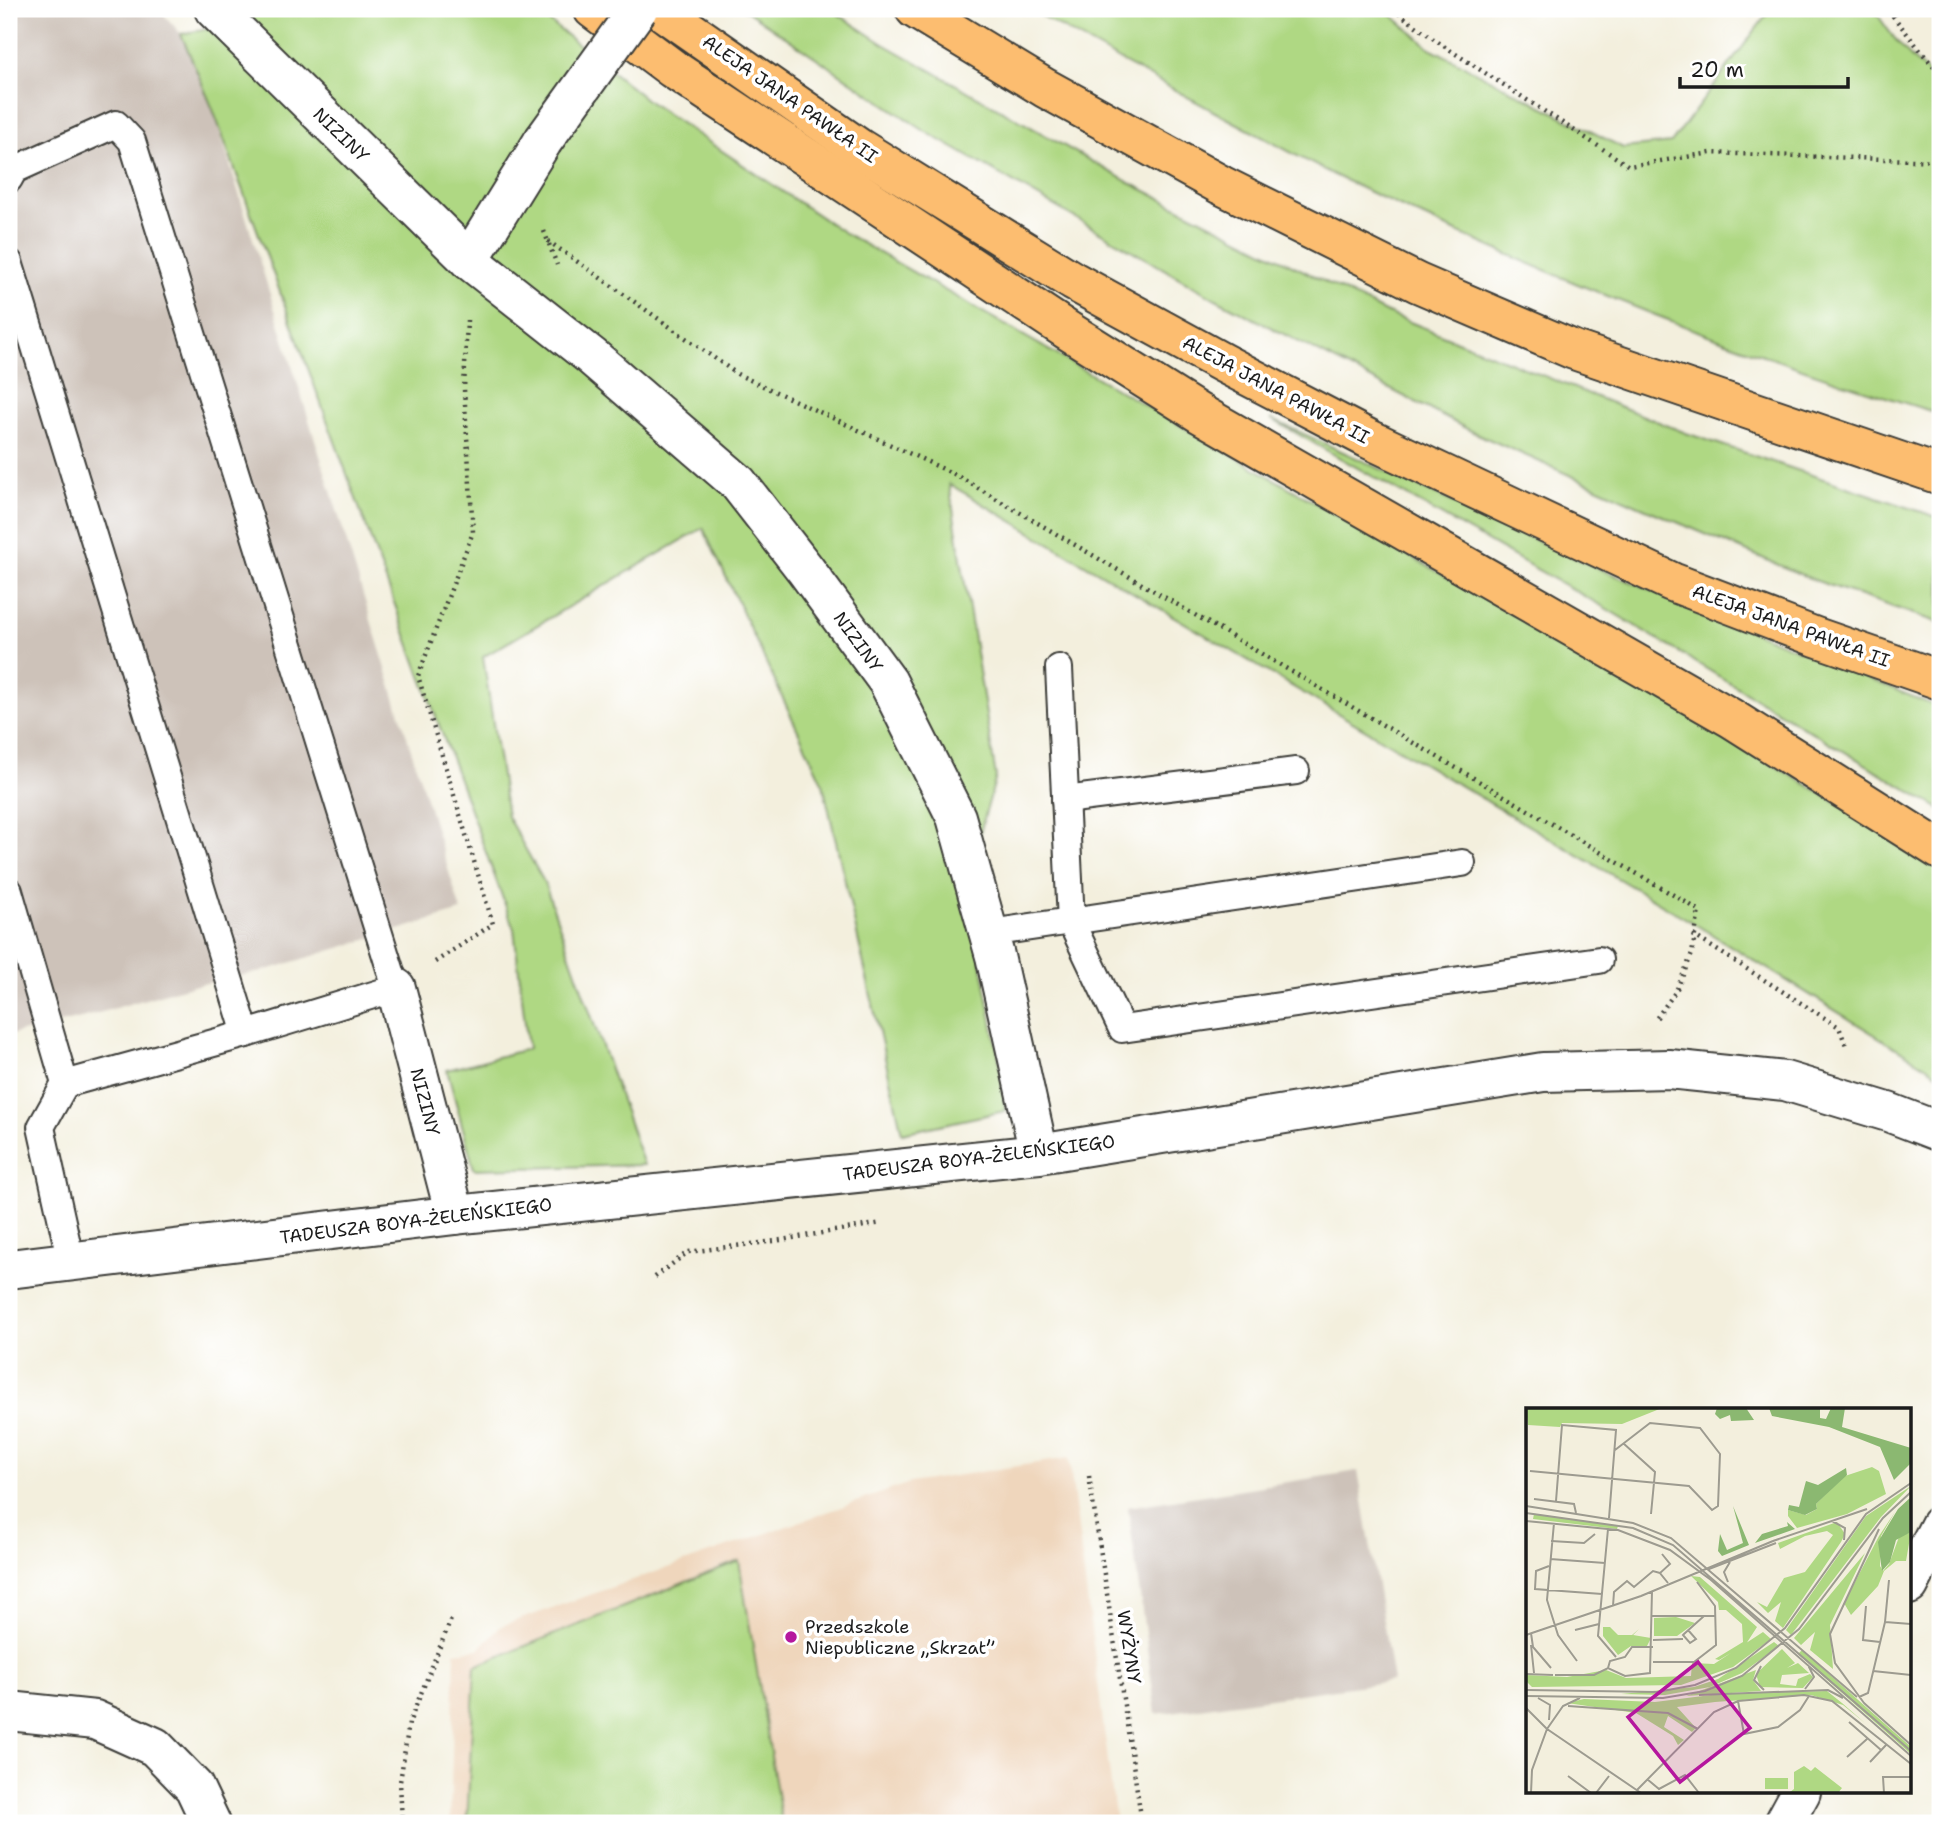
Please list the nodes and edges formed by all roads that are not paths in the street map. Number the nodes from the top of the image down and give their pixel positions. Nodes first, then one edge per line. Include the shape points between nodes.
1 (214, 9) edge
2 (593, 9) edge
3 (638, 9) edge
4 (659, 9) edge
5 (915, 9) edge
6 (9, 178) edge
7 (469, 260) junction
8 (9, 262) edge
9 (1940, 475) edge
10 (1059, 668) dead end
11 (1940, 680) edge
12 (1296, 771) dead end
13 (1065, 800) junction
14 (1940, 850) edge
15 (1462, 863) dead end
16 (9, 891) edge
17 (1071, 922) junction
18 (990, 933) junction
19 (1599, 960) dead end
20 (396, 988) junction
21 (246, 1034) junction
22 (65, 1084) junction
23 (1940, 1132) edge
24 (1039, 1154) junction
25 (454, 1215) junction
26 (71, 1262) junction
27 (9, 1269) edge
28 (1940, 1525) edge
29 (1910, 1584) edge
30 (9, 1711) edge
31 (1800, 1794) edge
32 (211, 1823) edge
33 (1784, 1823) edge

1 - 7 street, NIZINY
2 - 14 main road via 673,69 1188,406 1731,718
3 - 7 street, bridge via 543,141
4 - 11 main road, ALEJA JANA PAWŁA II via 870,155 1073,281 1368,439 1672,582
5 - 9 main road via 1045,89 1221,186 1418,282 1574,350
6 - 20 lane via 14,170 116,124 132,141
7 - 18 street, NIZINY via 591,356 738,483 805,569 888,682 957,817
8 - 21 lane
10 - 13 lane
12 - 13 lane
13 - 17 lane
15 - 17 lane
16 - 22 lane
17 - 18 lane
17 - 19 lane via 1122,1030
18 - 24 street, NIZINY
20 - 21 lane
20 - 25 street, NIZINY
21 - 22 lane
22 - 26 lane via 41,1127
23 - 24 street, TADEUSZA BOYA-ŻELEŃSKIEGO via 1785,1082 1638,1069 1543,1072
24 - 25 street, TADEUSZA BOYA-ŻELEŃSKIEGO
25 - 26 street, TADEUSZA BOYA-ŻELEŃSKIEGO
26 - 27 street, TADEUSZA BOYA-ŻELEŃSKIEGO
28 - 29 street
30 - 32 street via 95,1720 155,1747 194,1787
31 - 33 street

